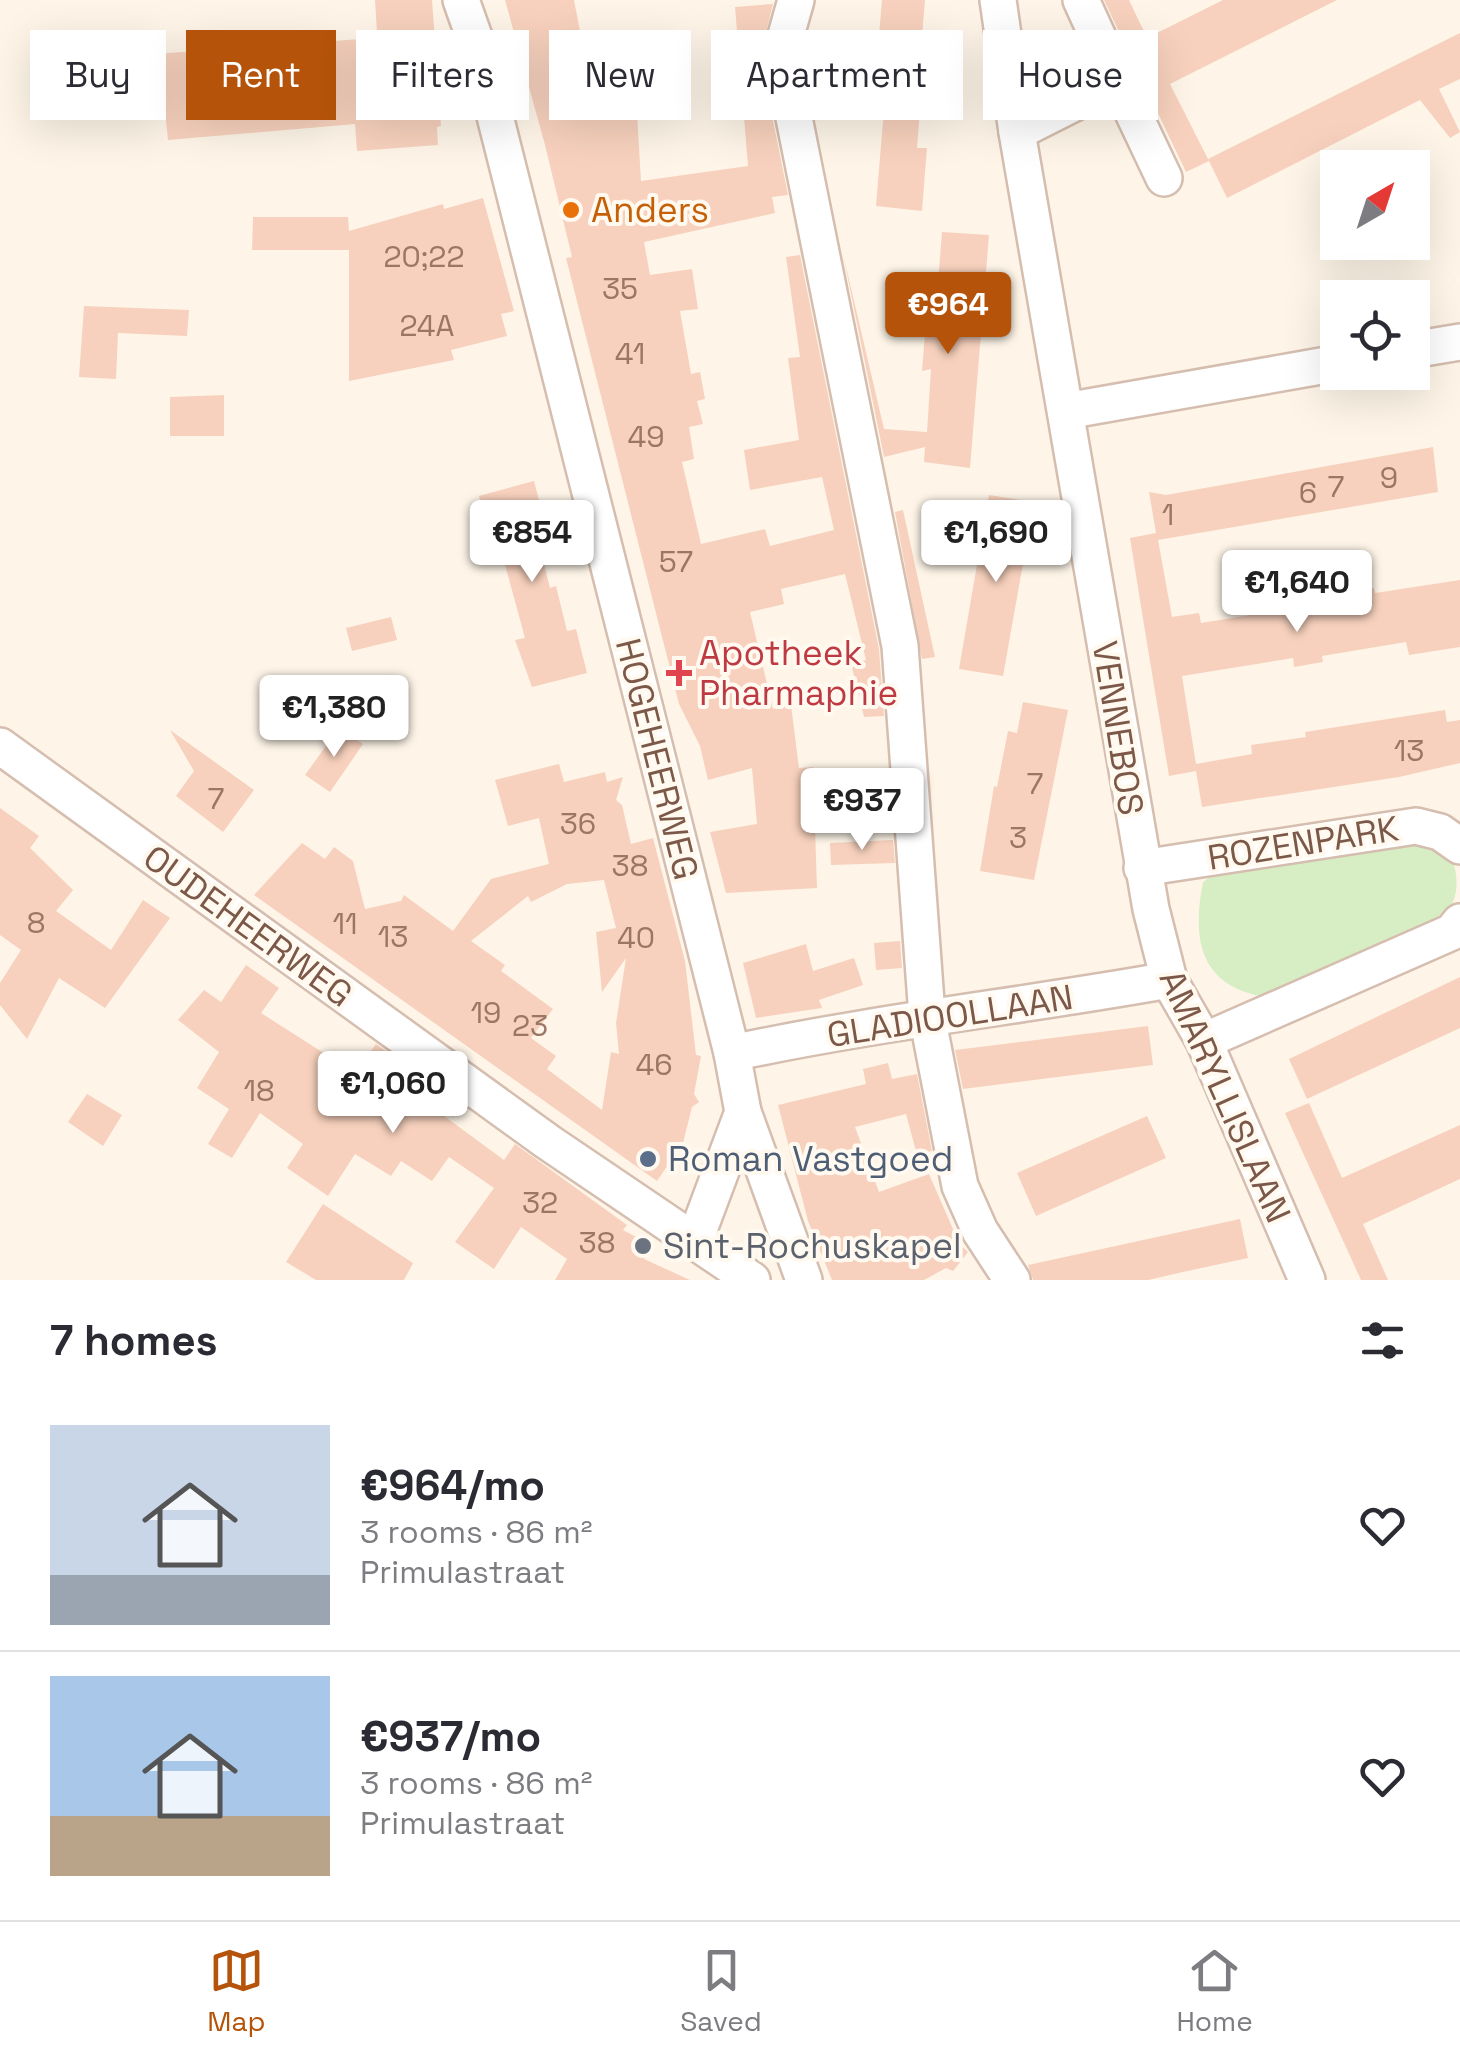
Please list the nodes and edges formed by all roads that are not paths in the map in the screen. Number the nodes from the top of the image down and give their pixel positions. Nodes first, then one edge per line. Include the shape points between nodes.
1 (461, 0) edge
2 (796, 0) edge
3 (998, 0) edge
4 (1081, 0) edge
5 (1095, 30) edge
6 (1041, 120) edge
7 (1136, 120) edge
8 (1017, 132) junction
9 (1164, 178) dead end
10 (1460, 342) edge
11 (1430, 347) edge
12 (1320, 366) edge
13 (1066, 411) junction
14 (0, 746) edge
15 (1460, 846) edge
16 (1142, 868) junction
17 (1152, 909) joint
18 (1460, 922) edge
19 (1169, 980) junction
20 (927, 1016) junction
21 (1204, 1041) junction
22 (732, 1053) junction
23 (743, 1112) junction
24 (707, 1258) edge
25 (752, 1280) edge
26 (804, 1280) edge
27 (1012, 1280) edge
28 (1308, 1280) edge

1 - 22 street, HOGEHEERWEG via 478,44
2 - 20 street via 780,53 900,646
3 - 8 street, VENNEBOS
4 - 5 street
6 - 8 street
7 - 9 street
8 - 13 street, VENNEBOS
10 - 11 street
12 - 13 street
13 - 16 street, VENNEBOS
14 - 24 street, OUDEHEERWEG
15 - 16 street, ROZENPARK via 1416,826
16 - 17 street, VENNEBOS
17 - 19 street, AMARYLLISLAAN
18 - 21 street via 1452,932
19 - 20 street, GLADIOOLLAAN via 982,1013
19 - 21 street, AMARYLLISLAAN
20 - 22 street, GLADIOOLLAAN
20 - 27 street via 960,1186
21 - 28 street, AMARYLLISLAAN
22 - 23 street, HOGEHEERWEG
23 - 24 street
23 - 26 street, HOGEHEERWEG
24 - 25 street, OUDEHEERWEG

